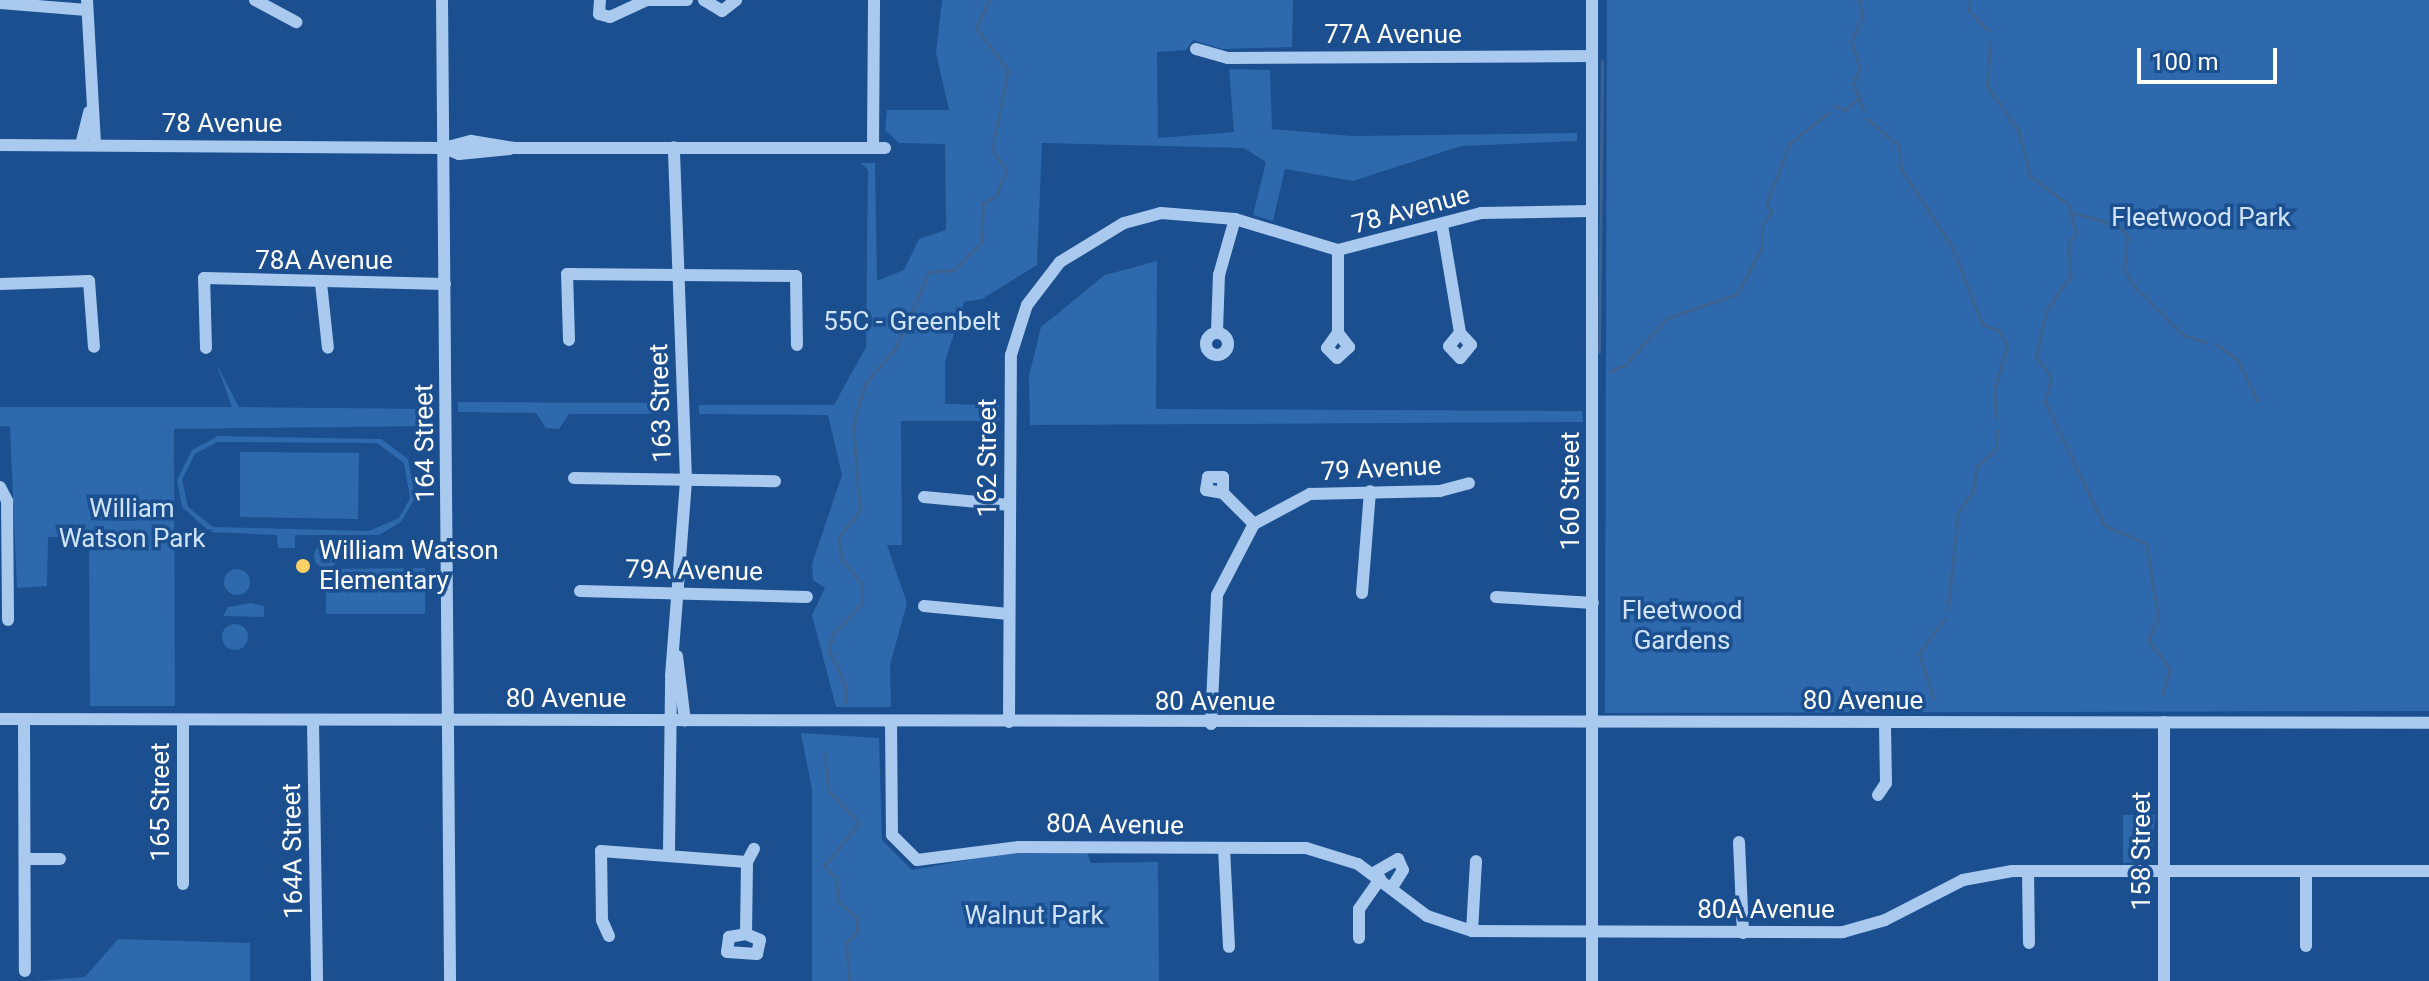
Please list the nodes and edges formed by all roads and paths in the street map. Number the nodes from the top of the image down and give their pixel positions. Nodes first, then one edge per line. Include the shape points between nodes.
1 (255, 0) edge
2 (442, 0) edge
3 (600, 0) edge
4 (687, 0) edge
5 (704, 0) edge
6 (736, 0) edge
7 (874, 0) edge
8 (1592, 0) edge
9 (0, 3) edge
10 (87, 5) edge
11 (296, 22) dead end
12 (1196, 49) dead end
13 (1592, 56) junction
14 (89, 112) junction
15 (0, 145) edge
16 (81, 145) junction
17 (95, 145) junction
18 (674, 147) junction
19 (444, 148) junction
20 (1592, 211) junction
21 (1235, 219) junction
22 (1442, 225) junction
23 (1106, 233) joint
24 (1338, 250) junction
25 (676, 275) junction
26 (321, 283) junction
27 (0, 284) edge
28 (445, 284) junction
29 (1217, 331) dead end
30 (1338, 333) dead end
31 (1460, 333) dead end
32 (569, 340) dead end
33 (797, 345) dead end
34 (94, 347) dead end
35 (206, 348) dead end
36 (328, 348) dead end
37 (574, 478) dead end
38 (686, 479) junction
39 (775, 481) dead end
40 (1469, 483) dead end
41 (2, 488) edge
42 (1370, 491) junction
43 (1223, 493) dead end
44 (924, 497) dead end
45 (1010, 505) junction
46 (1254, 524) junction
47 (580, 591) dead end
48 (676, 593) junction
49 (1362, 593) dead end
50 (807, 597) dead end
51 (1496, 597) dead end
52 (1593, 603) junction
53 (924, 606) dead end
54 (1009, 614) junction
55 (8, 620) dead end
56 (677, 656) junction
57 (0, 719) edge
58 (24, 719) junction
59 (183, 720) junction
60 (313, 721) junction
61 (449, 721) junction
62 (670, 721) junction
63 (685, 721) junction
64 (891, 721) junction
65 (1009, 722) junction
66 (2164, 722) junction
67 (2429, 723) edge
68 (1211, 724) junction
69 (1885, 724) junction
70 (1592, 726) junction
71 (1878, 795) dead end
72 (1739, 842) dead end
73 (1224, 848) junction
74 (754, 849) dead end
75 (669, 851) junction
76 (25, 859) junction
77 (60, 859) dead end
78 (1476, 861) dead end
79 (747, 862) junction
80 (2028, 871) junction
81 (2164, 871) junction
82 (2429, 871) edge
83 (2306, 872) junction
84 (1376, 876) junction
85 (183, 884) dead end
86 (1391, 889) junction
87 (1472, 931) junction
88 (1593, 932) junction
89 (1743, 933) junction
90 (746, 934) dead end
91 (609, 936) dead end
92 (1359, 938) dead end
93 (2029, 943) dead end
94 (2306, 946) dead end
95 (1229, 947) dead end
96 (25, 971) dead end
97 (317, 981) edge
98 (450, 981) edge
99 (1592, 981) edge
100 (2164, 981) edge

1 - 11 street
2 - 19 street, 164 Street
3 - 4 street via 599,14 610,17 647,0
5 - 6 street via 722,11
7 - 18 street, 78 Avenue via 879,148
8 - 13 street, 160 Street
9 - 10 street
10 - 14 street
12 - 13 street, 77A Avenue via 1228,58
13 - 20 street, 160 Street
14 - 16 street
14 - 17 street
15 - 16 street, 78 Avenue
16 - 17 street, 78 Avenue
17 - 19 street, 78 Avenue
18 - 19 street, 78 Avenue via 514,148 471,141
18 - 25 street, 163 Street
19 - 28 street, 164 Street
20 - 22 street, 78 Avenue via 1495,211
20 - 52 street, 160 Street
21 - 23 street, 78 Avenue via 1161,213
21 - 24 street, 78 Avenue via 1289,241
21 - 29 street via 1219,275
22 - 24 street, 78 Avenue
22 - 31 street
23 - 45 street, 162 Street via 1046,276 1021,320 1010,368
24 - 30 street
25 - 32 street via 567,274
25 - 33 street via 796,276
25 - 38 street, 163 Street
26 - 28 street, 78A Avenue
26 - 35 street, 78A Avenue via 204,278
26 - 36 street
27 - 34 street via 89,281
28 - 61 street, 164 Street
37 - 38 street
38 - 39 street
38 - 48 street, 163 Street
40 - 42 street, 79 Avenue
41 - 55 street
42 - 46 street, 79 Avenue via 1310,494
42 - 49 street
43 - 46 street
44 - 45 street
45 - 54 street, 162 Street
46 - 68 street via 1217,595
47 - 48 street, 79A Avenue
48 - 50 street, 79A Avenue
48 - 56 street, 163 Street
51 - 52 street
52 - 70 street, 160 Street
53 - 54 street
54 - 65 street, 162 Street
56 - 62 street, 163 Street
56 - 63 street, 163 Street
57 - 58 street, 80 Avenue
58 - 59 street, 80 Avenue
58 - 76 street
59 - 60 street, 80 Avenue
59 - 85 street, 165 Street
60 - 61 street, 80 Avenue
60 - 97 street, 164A Street
61 - 62 street, 80 Avenue
61 - 98 street, 164 Street
62 - 63 street, 80 Avenue
62 - 75 street, 163 Street
63 - 64 street, 80 Avenue
64 - 65 street, 80 Avenue
64 - 73 street, 80A Avenue via 894,840 917,860 1019,847
65 - 68 street, 80 Avenue
66 - 67 street, 80 Avenue
66 - 69 street, 80 Avenue
66 - 81 street, 158 Street
68 - 70 street, 80 Avenue
69 - 70 street, 80 Avenue
69 - 71 street via 1886,783
70 - 88 street, 160 Street
72 - 89 street
73 - 84 street, 80A Avenue via 1321,850
73 - 95 street
74 - 79 street
75 - 79 street
75 - 91 street via 601,851 602,920
76 - 77 street
76 - 96 street
78 - 87 street
79 - 90 street
80 - 81 street, 80A Avenue
80 - 89 street, 80A Avenue via 1963,880 1853,931
80 - 93 street
81 - 83 street, 80A Avenue
81 - 100 street, 158 Street
82 - 83 street, 80A Avenue
83 - 94 street
84 - 86 street, 80A Avenue
84 - 86 street via 1398,859 1403,870
84 - 92 street via 1359,909
86 - 87 street, 80A Avenue via 1437,921
87 - 88 street, 80A Avenue
88 - 89 street, 80A Avenue
88 - 99 street, 160 Street

